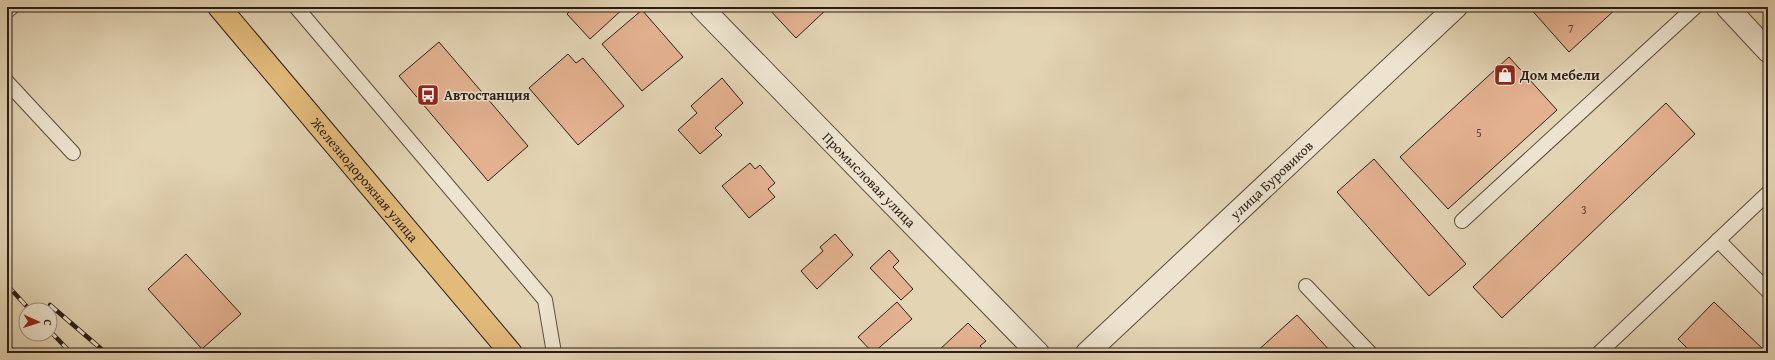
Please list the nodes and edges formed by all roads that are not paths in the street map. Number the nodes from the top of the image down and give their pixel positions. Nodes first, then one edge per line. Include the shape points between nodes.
1 (12, 7) edge
2 (219, 7) edge
3 (296, 7) edge
4 (701, 7) edge
5 (1456, 7) edge
6 (1695, 7) edge
7 (1727, 7) edge
8 (7, 11) edge
9 (1768, 51) edge
10 (7, 82) edge
11 (73, 153) dead end
12 (1768, 193) edge
13 (1462, 221) dead end
14 (1718, 240) junction
15 (1306, 286) dead end
16 (1768, 291) edge
17 (511, 353) edge
18 (554, 353) edge
19 (1038, 353) edge
20 (1088, 353) edge
21 (1370, 353) edge
22 (1599, 353) edge

1 - 8 lane
2 - 17 main road, Железнодорожная улица
3 - 18 lane via 545,300
4 - 19 street, Промысловая улица
5 - 20 street, улица Буровиков
6 - 13 lane
7 - 9 street
10 - 11 lane
12 - 14 lane
14 - 16 lane
14 - 22 lane
15 - 21 lane

